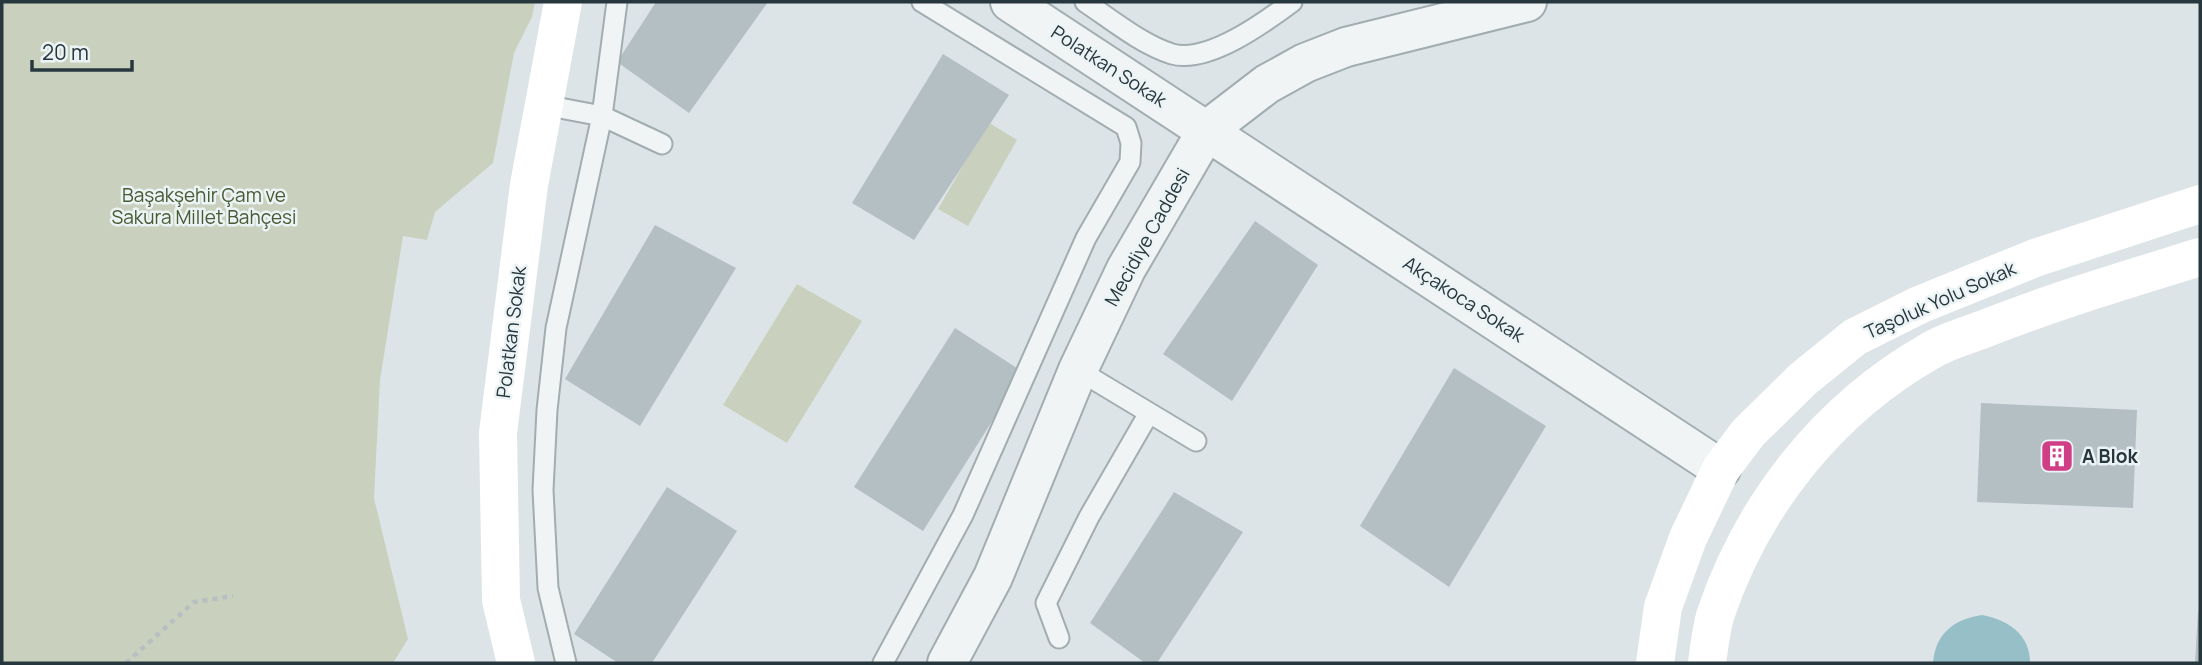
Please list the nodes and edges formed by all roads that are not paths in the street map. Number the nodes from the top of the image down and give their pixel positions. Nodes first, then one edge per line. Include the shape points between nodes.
1 (563, 2) edge
2 (617, 2) edge
3 (922, 2) edge
4 (1010, 2) edge
5 (1085, 2) edge
6 (1292, 2) edge
7 (1527, 2) edge
8 (544, 105) junction
9 (601, 116) junction
10 (1207, 130) junction
11 (662, 144) dead end
12 (2200, 204) edge
13 (2200, 257) edge
14 (1078, 370) junction
15 (1149, 413) junction
16 (1196, 441) dead end
17 (1721, 469) junction
18 (1059, 638) dead end
19 (516, 663) edge
20 (566, 663) edge
21 (883, 663) edge
22 (947, 663) edge
23 (1655, 663) edge
24 (1707, 663) edge

1 - 8 main road, Polatkan Sokak
2 - 9 lane
3 - 21 lane via 1126,127 1130,162 1086,238 963,515
4 - 10 street, Polatkan Sokak
5 - 6 lane via 1149,44 1175,55 1203,54 1262,25
7 - 10 street, Mecidiye Caddesi via 1346,47 1305,63 1267,84
8 - 9 lane
8 - 19 main road, Polatkan Sokak via 528,186 498,433 501,600
9 - 11 lane
9 - 20 lane via 556,328 547,410 542,490 548,588
10 - 14 street, Mecidiye Caddesi via 1126,269
10 - 17 street, Akçakoca Sokak
12 - 17 main road, Taşoluk Yolu Sokak via 2035,258 1919,305 1855,337 1748,433
13 - 24 main road via 2039,307 1931,350 1860,398 1809,448 1773,498 1741,554 1715,618
14 - 15 lane
14 - 22 street, Mecidiye Caddesi via 993,577
15 - 16 lane
15 - 18 lane via 1088,517 1045,603
17 - 23 main road, Taşoluk Yolu Sokak via 1688,538 1663,607

